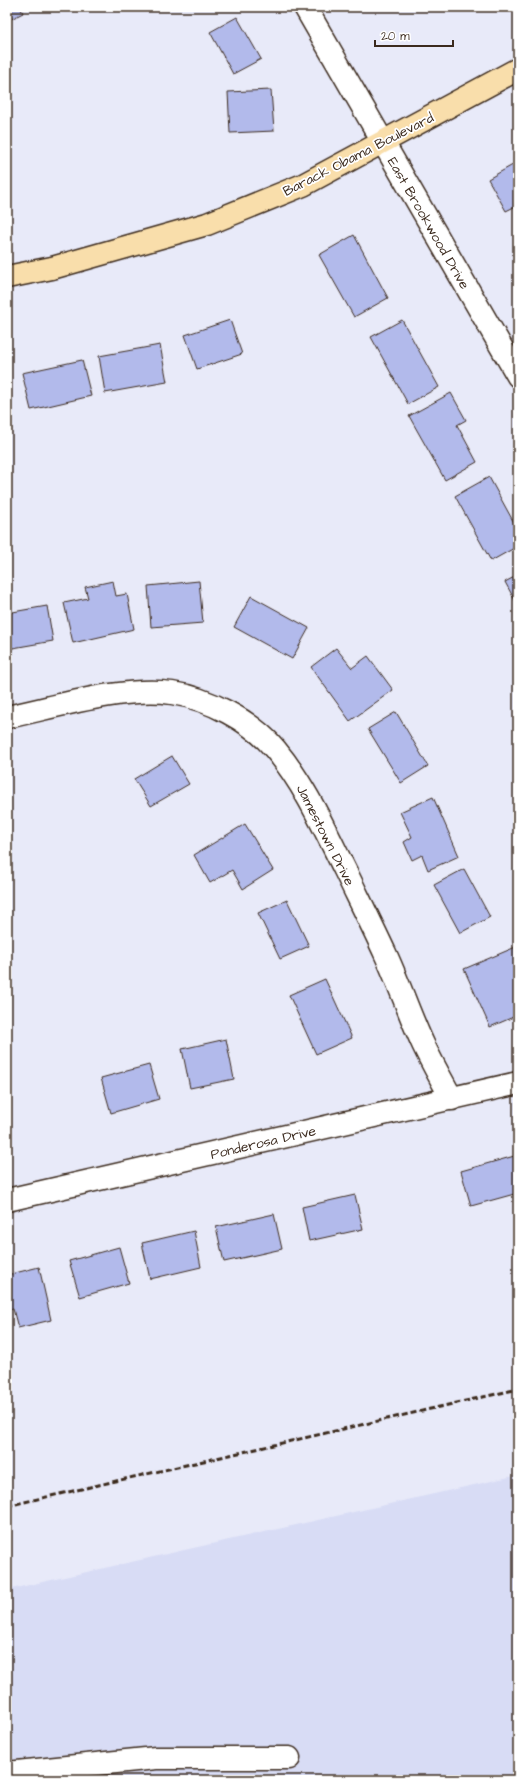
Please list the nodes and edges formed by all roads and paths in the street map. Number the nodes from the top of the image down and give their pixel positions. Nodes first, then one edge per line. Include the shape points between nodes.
1 (305, 7) edge
2 (518, 69) edge
3 (382, 142) junction
4 (7, 277) edge
5 (518, 376) edge
6 (7, 716) edge
7 (518, 1083) edge
8 (452, 1099) junction
9 (7, 1200) edge
10 (289, 1758) dead end
11 (7, 1773) edge

1 - 3 street, East Brookwood Drive
2 - 3 main road, Barack Obama Boulevard
3 - 4 main road, Barack Obama Boulevard via 303,185 207,224 52,268
3 - 5 street, East Brookwood Drive
6 - 8 street, Jamestown Drive via 112,695 139,692 172,693 198,699 225,711 250,727 274,748 314,807
7 - 8 street, Ponderosa Drive
8 - 9 street, Ponderosa Drive
10 - 11 street via 156,1758

